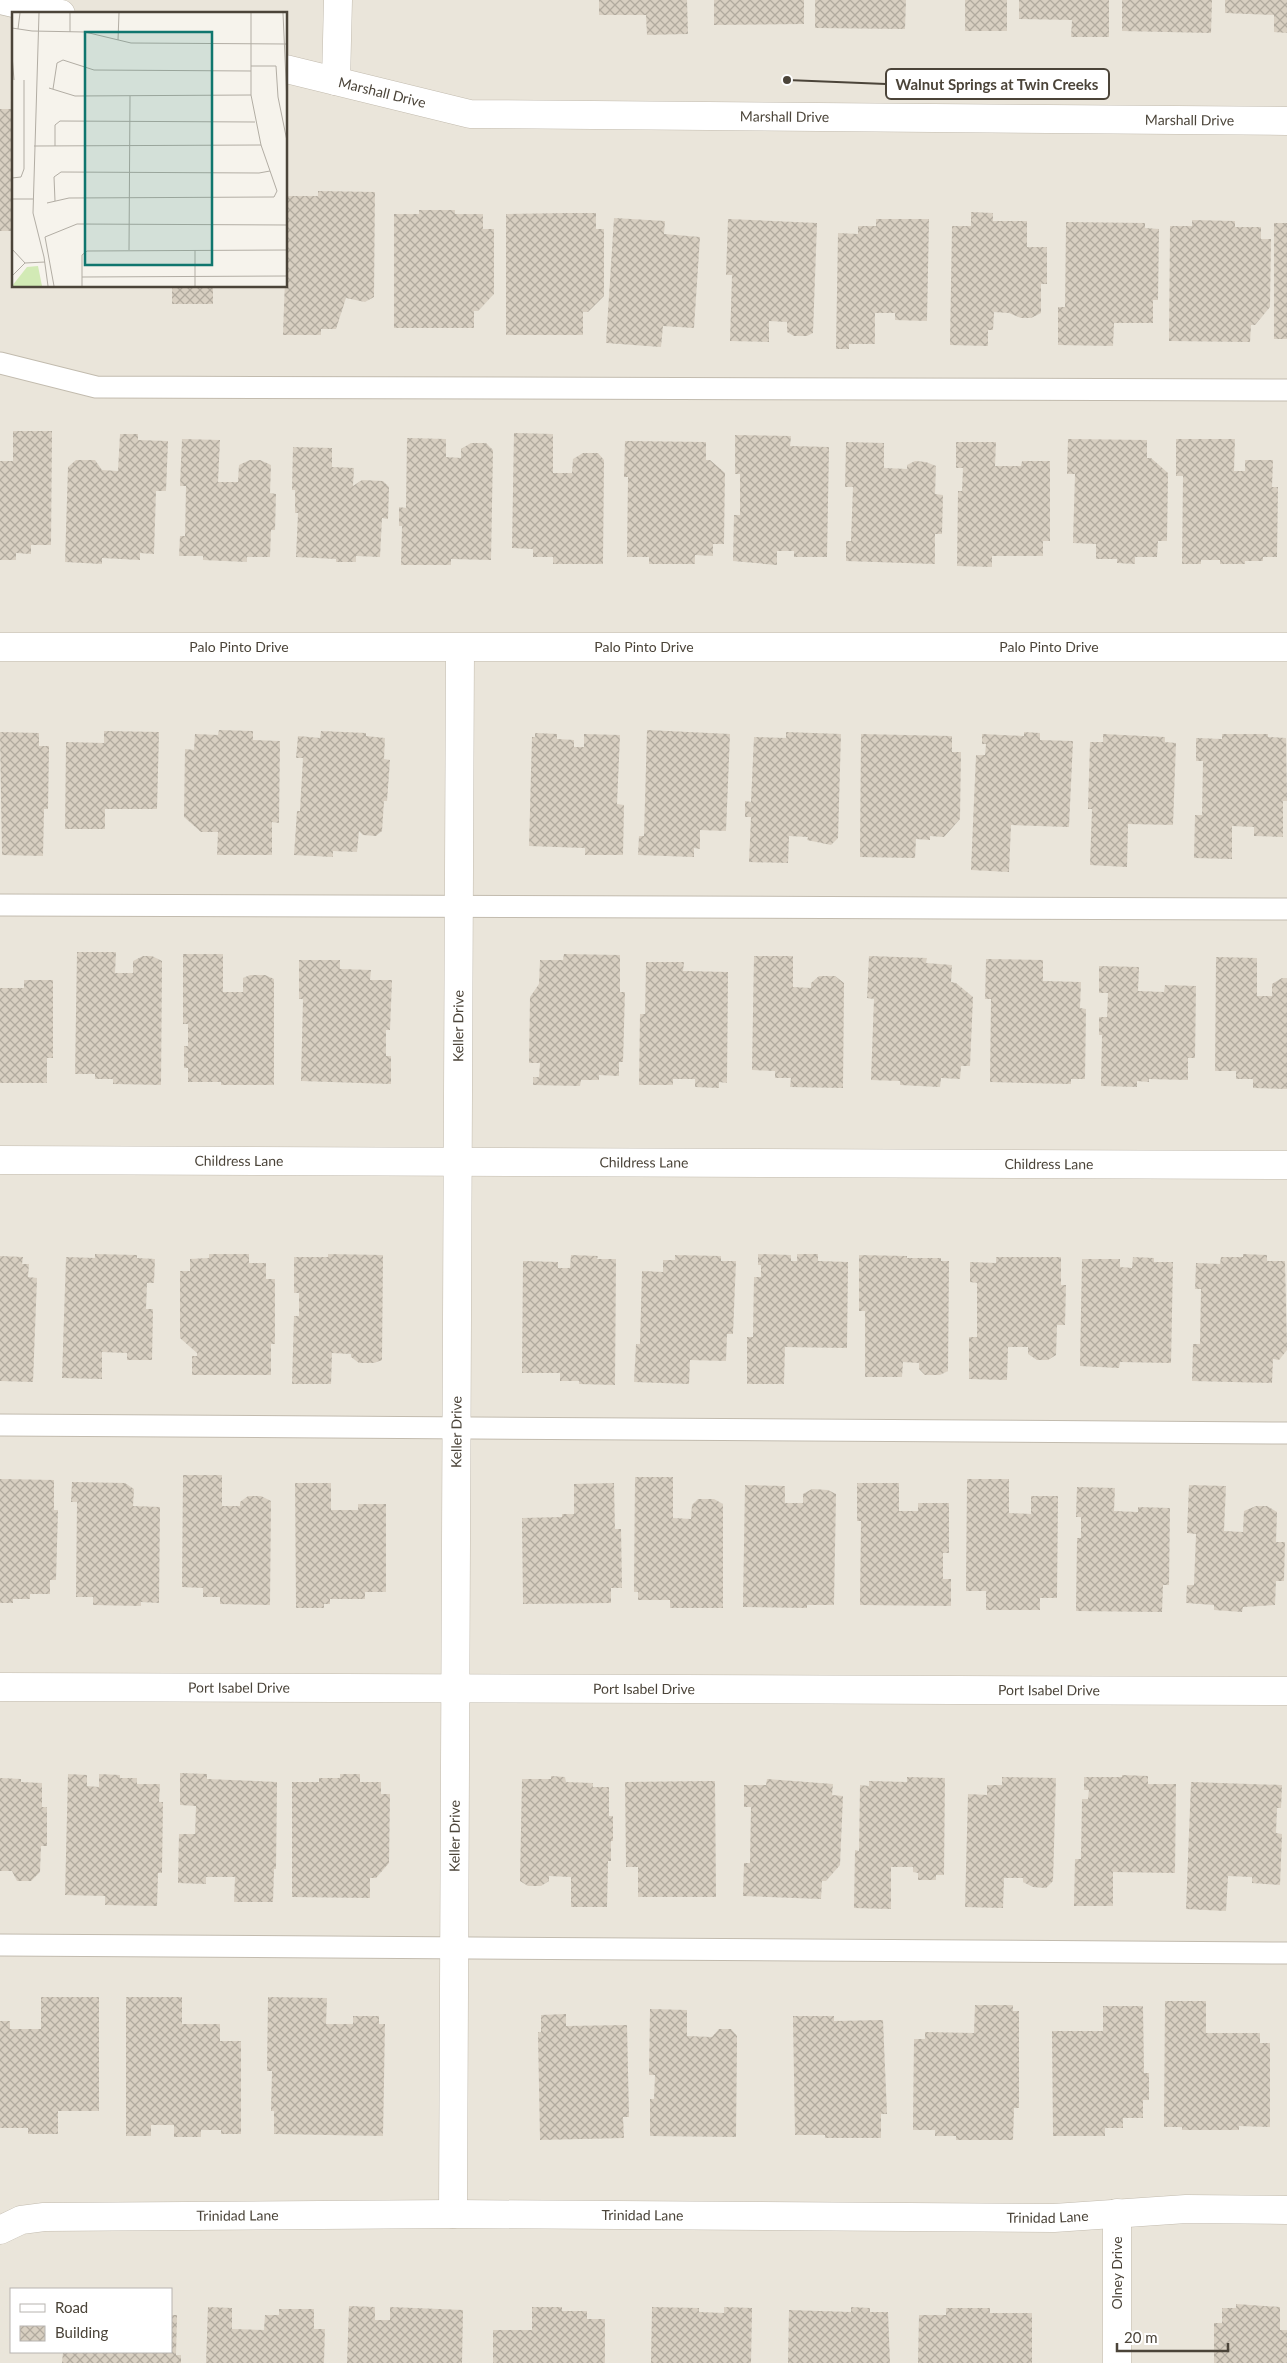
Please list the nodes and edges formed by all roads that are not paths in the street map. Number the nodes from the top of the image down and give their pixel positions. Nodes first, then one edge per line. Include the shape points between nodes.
1 (0, 0) edge
2 (338, 0) edge
3 (52, 12) edge
4 (288, 69) edge
5 (336, 81) junction
6 (1287, 121) edge
7 (0, 363) edge
8 (1287, 390) edge
9 (0, 647) edge
10 (1287, 647) edge
11 (460, 648) junction
12 (0, 905) edge
13 (459, 907) junction
14 (1287, 909) edge
15 (0, 1160) edge
16 (458, 1162) junction
17 (1287, 1165) edge
18 (0, 1425) edge
19 (457, 1428) junction
20 (1287, 1433) edge
21 (0, 1687) edge
22 (456, 1688) junction
23 (1287, 1691) edge
24 (0, 1945) edge
25 (454, 1949) junction
26 (1287, 1954) edge
27 (1287, 2210) edge
28 (1116, 2213) junction
29 (453, 2214) junction
30 (0, 2230) edge
31 (1117, 2363) edge

1 - 3 street
2 - 5 street
4 - 5 street, Marshall Drive
5 - 6 street, Marshall Drive via 470,114
7 - 8 lane via 96,387
9 - 11 street, Palo Pinto Drive
10 - 11 street, Palo Pinto Drive
11 - 13 street, Keller Drive
12 - 13 lane
13 - 14 lane
13 - 16 street, Keller Drive
15 - 16 street, Childress Lane
16 - 17 street, Childress Lane
16 - 19 street, Keller Drive
18 - 19 lane
19 - 20 lane
19 - 22 street, Keller Drive
21 - 22 street, Port Isabel Drive
22 - 23 street, Port Isabel Drive
22 - 25 street, Keller Drive
24 - 25 lane
25 - 26 lane
25 - 29 street, Keller Drive
27 - 28 street, Trinidad Lane via 1186,2209
28 - 29 street, Trinidad Lane via 1054,2218
28 - 31 street, Olney Drive
29 - 30 street, Trinidad Lane via 44,2217 21,2220

